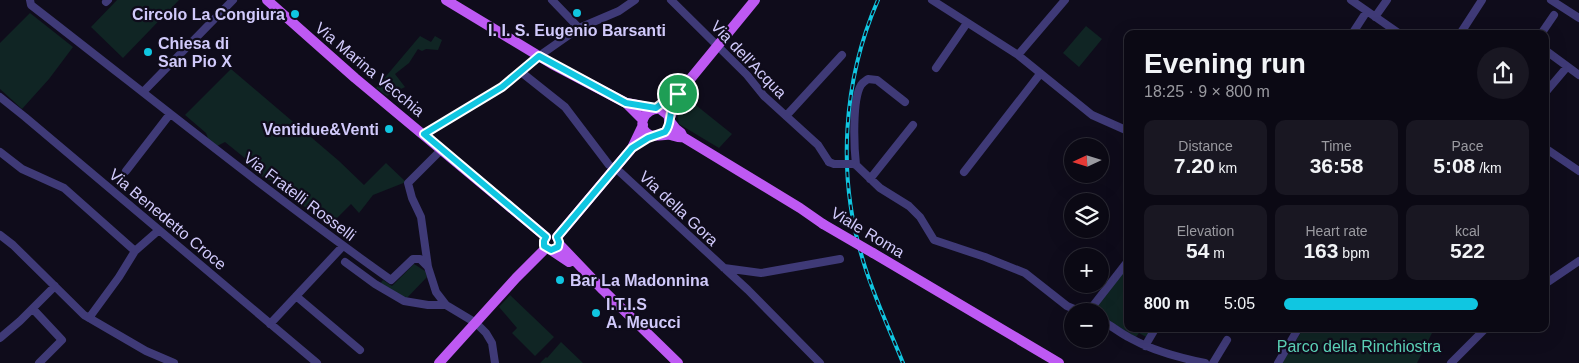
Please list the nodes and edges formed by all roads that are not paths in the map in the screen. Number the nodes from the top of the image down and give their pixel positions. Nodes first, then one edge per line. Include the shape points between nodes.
1 (233, 0) edge
2 (267, 0) edge
3 (446, 0) edge
4 (552, 0) edge
5 (635, 0) edge
6 (671, 0) edge
7 (755, 0) edge
8 (932, 0) edge
9 (1065, 0) edge
10 (1352, 0) edge
11 (1387, 0) edge
12 (1482, 0) edge
13 (1551, 0) edge
14 (30, 2) edge
15 (1367, 11) junction
16 (1554, 15) dead end
17 (1375, 17) junction
18 (1579, 18) edge
19 (967, 23) junction
20 (580, 28) junction
21 (1355, 30) edge
22 (1394, 30) edge
23 (1463, 30) edge
24 (1544, 30) edge
25 (718, 46) junction
26 (1549, 53) edge
27 (842, 55) dead end
28 (539, 56) junction
29 (1018, 56) junction
30 (1567, 67) junction
31 (936, 68) dead end
32 (520, 72) junction
33 (1040, 74) junction
34 (1579, 75) edge
35 (1549, 89) edge
36 (143, 92) junction
37 (678, 94) junction
38 (0, 97) edge
39 (905, 102) dead end
40 (626, 103) junction
41 (656, 108) junction
42 (170, 114) junction
43 (786, 116) junction
44 (669, 120) junction
45 (643, 122) junction
46 (913, 125) dead end
47 (1124, 129) edge
48 (424, 134) junction
49 (659, 135) junction
50 (683, 137) junction
51 (632, 148) junction
52 (442, 149) junction
53 (1549, 151) edge
54 (0, 152) edge
55 (854, 165) junction
56 (614, 169) junction
57 (126, 171) dead end
58 (1579, 171) edge
59 (964, 172) dead end
60 (870, 178) junction
61 (160, 230) junction
62 (0, 235) edge
63 (552, 243) junction
64 (343, 246) junction
65 (425, 248) junction
66 (135, 251) junction
67 (413, 259) junction
68 (840, 259) dead end
69 (345, 262) dead end
70 (1579, 262) edge
71 (1124, 266) edge
72 (428, 268) junction
73 (724, 268) junction
74 (1549, 281) edge
75 (55, 286) junction
76 (296, 296) junction
77 (1095, 303) edge
78 (1064, 304) edge
79 (446, 305) junction
80 (32, 309) junction
81 (88, 318) junction
82 (476, 323) junction
83 (270, 324) junction
84 (1109, 324) edge
85 (1153, 332) edge
86 (1296, 332) edge
87 (1482, 332) edge
88 (0, 338) edge
89 (1227, 340) dead end
90 (1145, 346) junction
91 (360, 350) dead end
92 (157, 360) edge
93 (39, 363) edge
94 (174, 363) edge
95 (317, 363) edge
96 (439, 363) edge
97 (495, 363) edge
98 (678, 363) edge
99 (820, 363) edge
100 (1059, 363) edge
101 (1205, 363) edge
102 (1213, 363) edge
103 (1278, 363) edge
104 (1451, 363) edge

1 - 36 street
2 - 48 main road, Via Marina Vecchia
3 - 28 main road
4 - 20 street
5 - 20 street
6 - 25 street, Via dell'Acqua
7 - 25 main road
8 - 19 street
9 - 29 street
10 - 15 street
11 - 17 street
12 - 23 street
13 - 18 street
14 - 36 street, Via Fratelli Rosselli
15 - 17 street
15 - 21 street
16 - 24 street
17 - 22 street
19 - 29 street
19 - 31 street
20 - 28 street
25 - 37 main road
25 - 43 street, Via dell'Acqua
26 - 30 street
27 - 43 street, Via dell'Acqua
28 - 32 street
28 - 40 main road
29 - 33 street
30 - 34 street
30 - 35 street
32 - 48 street via 502,87
32 - 56 street, Via della Gora via 565,107
33 - 47 street via 1092,115
33 - 59 street
36 - 42 street, Via Fratelli Rosselli
37 - 41 main road
37 - 44 main road
38 - 61 street, Via Benedetto Croce
39 - 55 street via 876,80 868,79 862,84 854,132
40 - 41 main road
40 - 45 main road
41 - 44 main road
41 - 45 main road via 647,112
42 - 57 street
42 - 64 street, Via Fratelli Rosselli
43 - 55 street, Via dell'Acqua, bridge via 818,145 829,162
44 - 49 main road via 668,129
44 - 50 main road, Viale Roma
45 - 49 main road via 648,133
45 - 51 main road
46 - 60 street
48 - 52 main road, Via Marina Vecchia
49 - 50 main road
49 - 51 main road
50 - 100 main road, Viale Roma, bridge
51 - 56 main road
52 - 63 main road, Via Marina Vecchia
52 - 65 street via 408,183 421,217
53 - 58 street
54 - 66 street via 22,169 64,188
55 - 60 street
56 - 63 main road
56 - 73 street, Via della Gora
60 - 78 street via 909,206 934,240 1025,273
61 - 66 street
61 - 83 street, Via Benedetto Croce
62 - 75 street
63 - 82 main road
63 - 98 main road, Via Marina Vecchia
64 - 67 street, Via Fratelli Rosselli via 391,280
64 - 76 street
65 - 67 street, Via Fratelli Rosselli
65 - 72 street
66 - 81 street
67 - 72 street via 420,259
68 - 73 street via 760,273
69 - 79 street via 404,301
70 - 74 street
71 - 77 street
72 - 79 street via 436,292
73 - 99 street, Via della Gora
75 - 80 street
75 - 81 street
76 - 83 street
76 - 91 street
79 - 82 street
80 - 88 street
80 - 93 street via 62,340
81 - 92 street
82 - 96 main road
82 - 97 street via 492,343
83 - 95 street, Via Benedetto Croce
84 - 90 street
85 - 90 street
86 - 103 street
87 - 104 street
89 - 102 street
90 - 101 street
92 - 94 street

